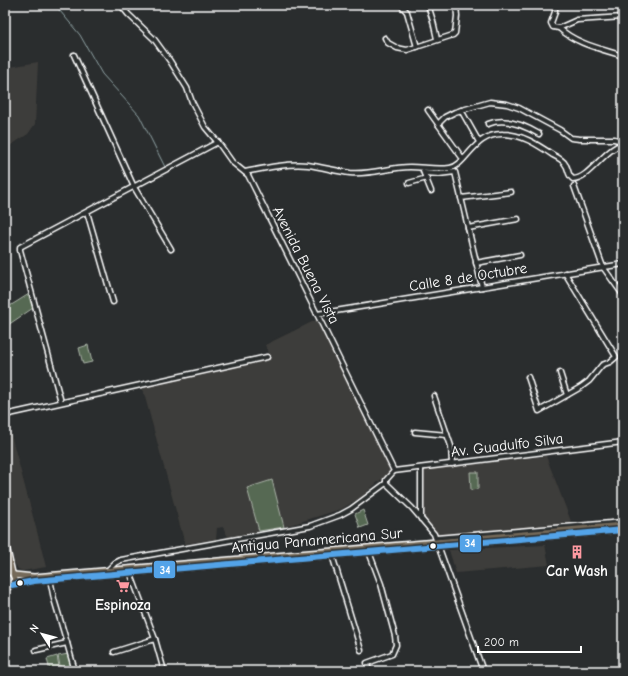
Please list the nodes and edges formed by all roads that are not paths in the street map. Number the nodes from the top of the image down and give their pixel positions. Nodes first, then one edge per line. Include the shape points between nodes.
1 (121, 5) edge
2 (402, 5) edge
3 (428, 5) edge
4 (456, 5) edge
5 (554, 5) edge
6 (623, 17) edge
7 (561, 27) junction
8 (385, 38) dead end
9 (437, 39) junction
10 (418, 47) junction
11 (74, 55) dead end
12 (623, 56) edge
13 (428, 110) dead end
14 (461, 110) junction
15 (438, 124) junction
16 (488, 124) dead end
17 (539, 134) dead end
18 (218, 142) junction
19 (480, 142) junction
20 (623, 142) edge
21 (463, 159) junction
22 (421, 167) junction
23 (245, 172) junction
24 (424, 173) junction
25 (427, 178) junction
26 (409, 183) dead end
27 (574, 186) dead end
28 (134, 187) junction
29 (431, 192) dead end
30 (511, 192) dead end
31 (461, 198) junction
32 (87, 212) junction
33 (518, 219) dead end
34 (468, 228) junction
35 (170, 249) dead end
36 (520, 255) dead end
37 (476, 263) junction
38 (623, 264) edge
39 (603, 266) junction
40 (565, 273) junction
41 (482, 287) junction
42 (623, 295) edge
43 (113, 302) dead end
44 (317, 314) junction
45 (268, 357) dead end
46 (560, 373) dead end
47 (528, 377) dead end
48 (567, 395) junction
49 (434, 396) dead end
50 (61, 402) junction
51 (5, 415) edge
52 (415, 432) dead end
53 (447, 435) junction
54 (623, 442) edge
55 (452, 464) junction
56 (421, 468) junction
57 (394, 471) junction
58 (386, 483) junction
59 (422, 519) junction
60 (623, 522) edge
61 (623, 525) edge
62 (623, 530) edge
63 (520, 536) junction
64 (5, 541) edge
65 (437, 542) junction
66 (6, 552) edge
67 (369, 552) junction
68 (332, 555) junction
69 (5, 559) edge
70 (253, 560) junction
71 (108, 570) junction
72 (130, 572) junction
73 (10, 573) edge
74 (98, 573) junction
75 (50, 579) junction
76 (12, 585) junction
77 (5, 586) edge
78 (155, 640) junction
79 (67, 643) junction
80 (36, 650) dead end
81 (360, 650) dead end
82 (114, 652) dead end
83 (75, 671) edge
84 (164, 671) edge
85 (369, 671) edge
86 (483, 671) edge

1 - 18 street, Avenida Buena Vista via 154,39 170,61 187,88 205,127
2 - 10 street via 407,12
3 - 9 street
4 - 9 street via 457,16 453,35
5 - 7 street via 555,12 551,23 553,27
6 - 7 street via 577,20
7 - 12 street via 564,33
8 - 10 street via 397,48 407,50
9 - 10 street
11 - 28 street
13 - 15 street
14 - 15 street via 445,117
14 - 19 street
14 - 20 street via 490,102 507,104 544,120 571,138 614,139
15 - 21 street
16 - 17 street via 494,121 508,122 526,126
18 - 23 street, Avenida Buena Vista via 232,162
18 - 28 street
19 - 20 street via 484,138 502,134 522,138 566,164 568,174 573,179 591,170 608,152
19 - 21 street
21 - 22 street via 451,168
22 - 23 street via 351,173 307,165
22 - 24 street
23 - 44 street, Avenida Buena Vista
24 - 25 street
24 - 31 street via 454,172
25 - 26 street
25 - 29 street
27 - 39 street
28 - 32 street
28 - 35 street
30 - 31 street
31 - 34 street
32 - 43 street
32 - 50 street via 20,248
33 - 34 street
34 - 37 street
36 - 37 street
37 - 41 street
38 - 39 street, Calle 8 de Octubre
39 - 40 street, Calle 8 de Octubre
39 - 42 street
40 - 41 street, Calle 8 de Octubre
40 - 48 street via 616,357 602,366 589,381
41 - 44 street, Calle 8 de Octubre
44 - 57 street, Avenida Buena Vista
45 - 50 street
46 - 48 street
47 - 48 street via 539,411
49 - 53 street
50 - 51 street
52 - 53 street
53 - 55 street via 451,446
54 - 55 street, Av. Guadulfo Silva
55 - 56 street, Av. Guadulfo Silva
56 - 57 street, Av. Guadulfo Silva
56 - 59 street
57 - 58 street
58 - 59 street
58 - 71 street via 351,509 310,526 121,560 115,562
59 - 65 street
60 - 65 street
61 - 63 main road, Antigua Panamericana Sur
62 - 63 main road, Antigua Panamericana Sur
63 - 65 main road, Antigua Panamericana Sur
64 - 66 main road
65 - 67 main road, Antigua Panamericana Sur
65 - 70 main road, Antigua Panamericana Sur
65 - 86 street
66 - 73 main road
67 - 68 main road, Antigua Panamericana Sur
67 - 85 street via 381,584 396,645 392,654 368,662
68 - 70 main road, Antigua Panamericana Sur
68 - 81 street
69 - 73 main road
70 - 71 main road, Antigua Panamericana Sur
70 - 72 main road, Antigua Panamericana Sur
71 - 74 main road, Antigua Panamericana Sur
72 - 74 main road, Antigua Panamericana Sur
72 - 78 street
73 - 74 main road, Antigua Panamericana Sur via 34,577
73 - 76 main road via 15,579
74 - 75 main road, Antigua Panamericana Sur
75 - 76 main road, Antigua Panamericana Sur
75 - 79 street
76 - 77 main road, Antigua Panamericana Sur
78 - 82 street
78 - 84 street
79 - 80 street
79 - 83 street

